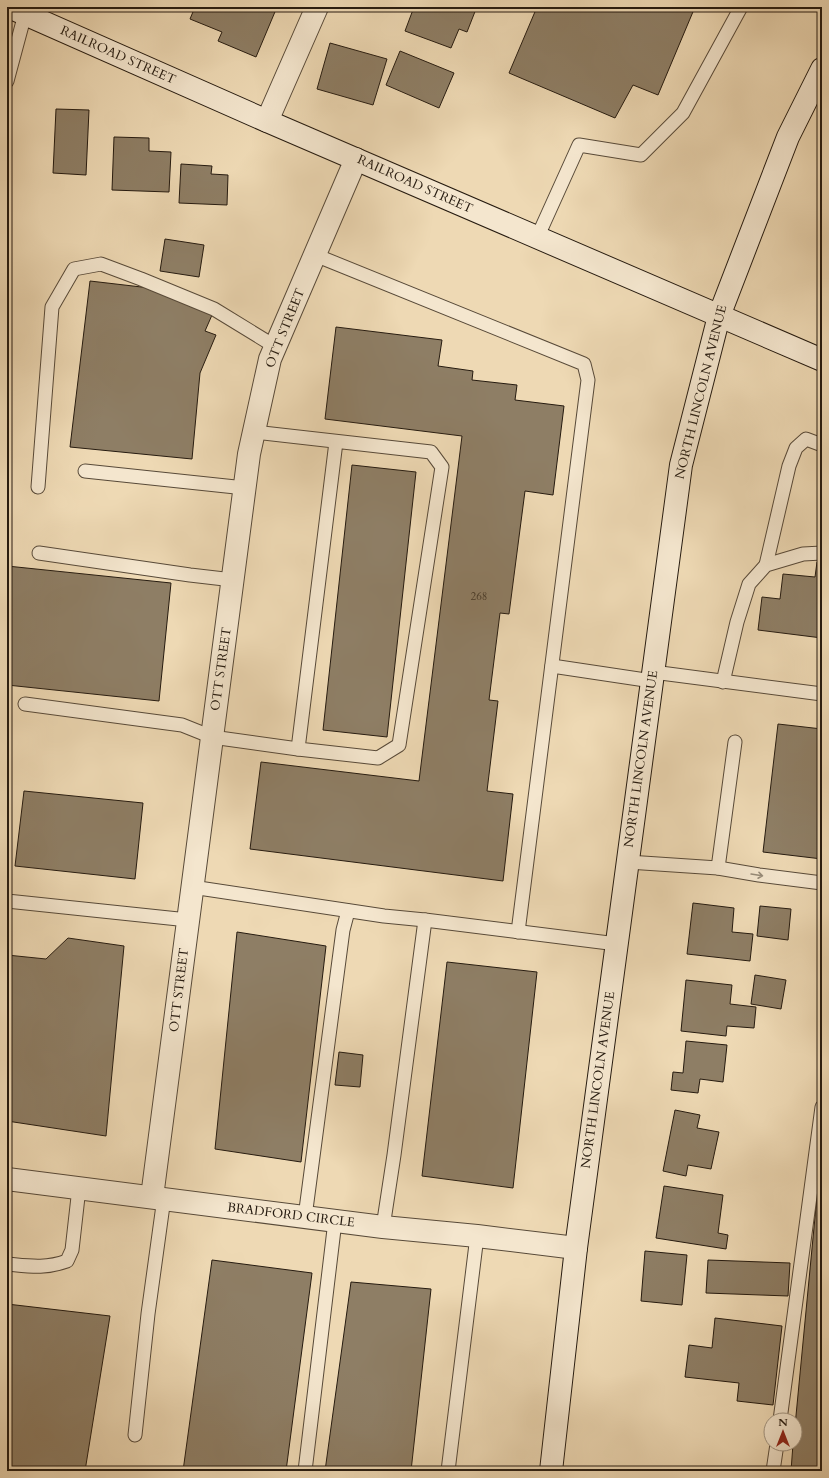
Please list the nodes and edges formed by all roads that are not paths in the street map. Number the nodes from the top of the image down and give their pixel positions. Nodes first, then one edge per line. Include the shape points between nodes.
1 (317, 7) edge
2 (741, 7) edge
3 (21, 9) edge
4 (822, 69) edge
5 (7, 81) edge
6 (267, 121) junction
7 (356, 158) junction
8 (537, 238) junction
9 (315, 255) junction
10 (719, 316) junction
11 (276, 347) junction
12 (822, 360) edge
13 (254, 432) junction
14 (336, 442) junction
15 (822, 445) edge
16 (85, 471) dead end
17 (38, 487) dead end
18 (245, 488) junction
19 (39, 553) dead end
20 (822, 553) edge
21 (766, 565) junction
22 (233, 580) junction
23 (552, 666) junction
24 (652, 677) junction
25 (723, 682) junction
26 (822, 694) edge
27 (25, 704) dead end
28 (212, 737) junction
29 (735, 742) dead end
30 (298, 749) junction
31 (628, 862) junction
32 (718, 868) junction
33 (822, 883) edge
34 (192, 887) junction
35 (7, 901) edge
36 (348, 911) junction
37 (188, 920) junction
38 (425, 920) junction
39 (518, 932) junction
40 (617, 944) junction
41 (822, 1107) edge
42 (7, 1179) edge
43 (79, 1188) junction
44 (158, 1198) junction
45 (305, 1217) junction
46 (335, 1221) junction
47 (382, 1227) junction
48 (477, 1236) junction
49 (576, 1248) junction
50 (7, 1264) edge
51 (781, 1412) edge
52 (134, 1435) dead end
53 (776, 1452) edge
54 (304, 1471) edge
55 (448, 1471) edge
56 (551, 1471) edge
57 (774, 1471) edge

1 - 6 main road
2 - 8 lane via 684,113 641,156 579,146
3 - 5 lane
3 - 6 main road, RAILROAD STREET
4 - 10 main road, NORTH LINCOLN AVENUE via 788,137
6 - 7 main road, RAILROAD STREET
7 - 8 main road, RAILROAD STREET
7 - 9 main road, OTT STREET
8 - 10 main road, RAILROAD STREET
9 - 11 main road, OTT STREET
9 - 23 lane via 584,364 588,380
10 - 12 main road, RAILROAD STREET
10 - 24 main road, NORTH LINCOLN AVENUE via 681,466
11 - 13 main road, OTT STREET via 270,359
11 - 17 lane via 214,309 141,278 101,264 74,268 52,307
13 - 14 lane
13 - 18 main road, OTT STREET
14 - 30 lane
14 - 30 lane via 431,452 442,467 399,745 378,758
15 - 21 lane via 806,439 796,448 789,466
16 - 18 lane
18 - 22 main road, OTT STREET
19 - 22 lane
20 - 21 lane via 803,554
21 - 25 lane via 749,584
22 - 28 main road, OTT STREET
23 - 24 lane
23 - 39 lane
24 - 25 lane
24 - 31 main road, NORTH LINCOLN AVENUE
25 - 26 lane
27 - 28 lane via 182,725
28 - 30 lane
28 - 34 main road, OTT STREET
29 - 32 lane
31 - 32 lane
31 - 40 main road, NORTH LINCOLN AVENUE
32 -> 33 lane
34 - 36 lane
34 - 37 main road, OTT STREET
35 - 37 lane
36 - 38 lane
36 - 45 lane via 342,938
37 - 44 main road, OTT STREET
38 - 39 lane
38 - 47 lane
39 - 40 lane
40 - 49 main road, NORTH LINCOLN AVENUE
41 - 51 lane
42 - 43 main road, BRADFORD CIRCLE
43 - 44 main road, BRADFORD CIRCLE
43 - 50 lane via 72,1250 67,1261 37,1267
44 - 45 main road, BRADFORD CIRCLE
44 - 52 lane
45 - 46 main road, BRADFORD CIRCLE
46 - 47 main road, BRADFORD CIRCLE
46 - 54 lane
47 - 48 main road, BRADFORD CIRCLE
48 - 49 main road, BRADFORD CIRCLE
48 - 55 lane
49 - 56 main road, NORTH LINCOLN AVENUE
53 - 57 lane

